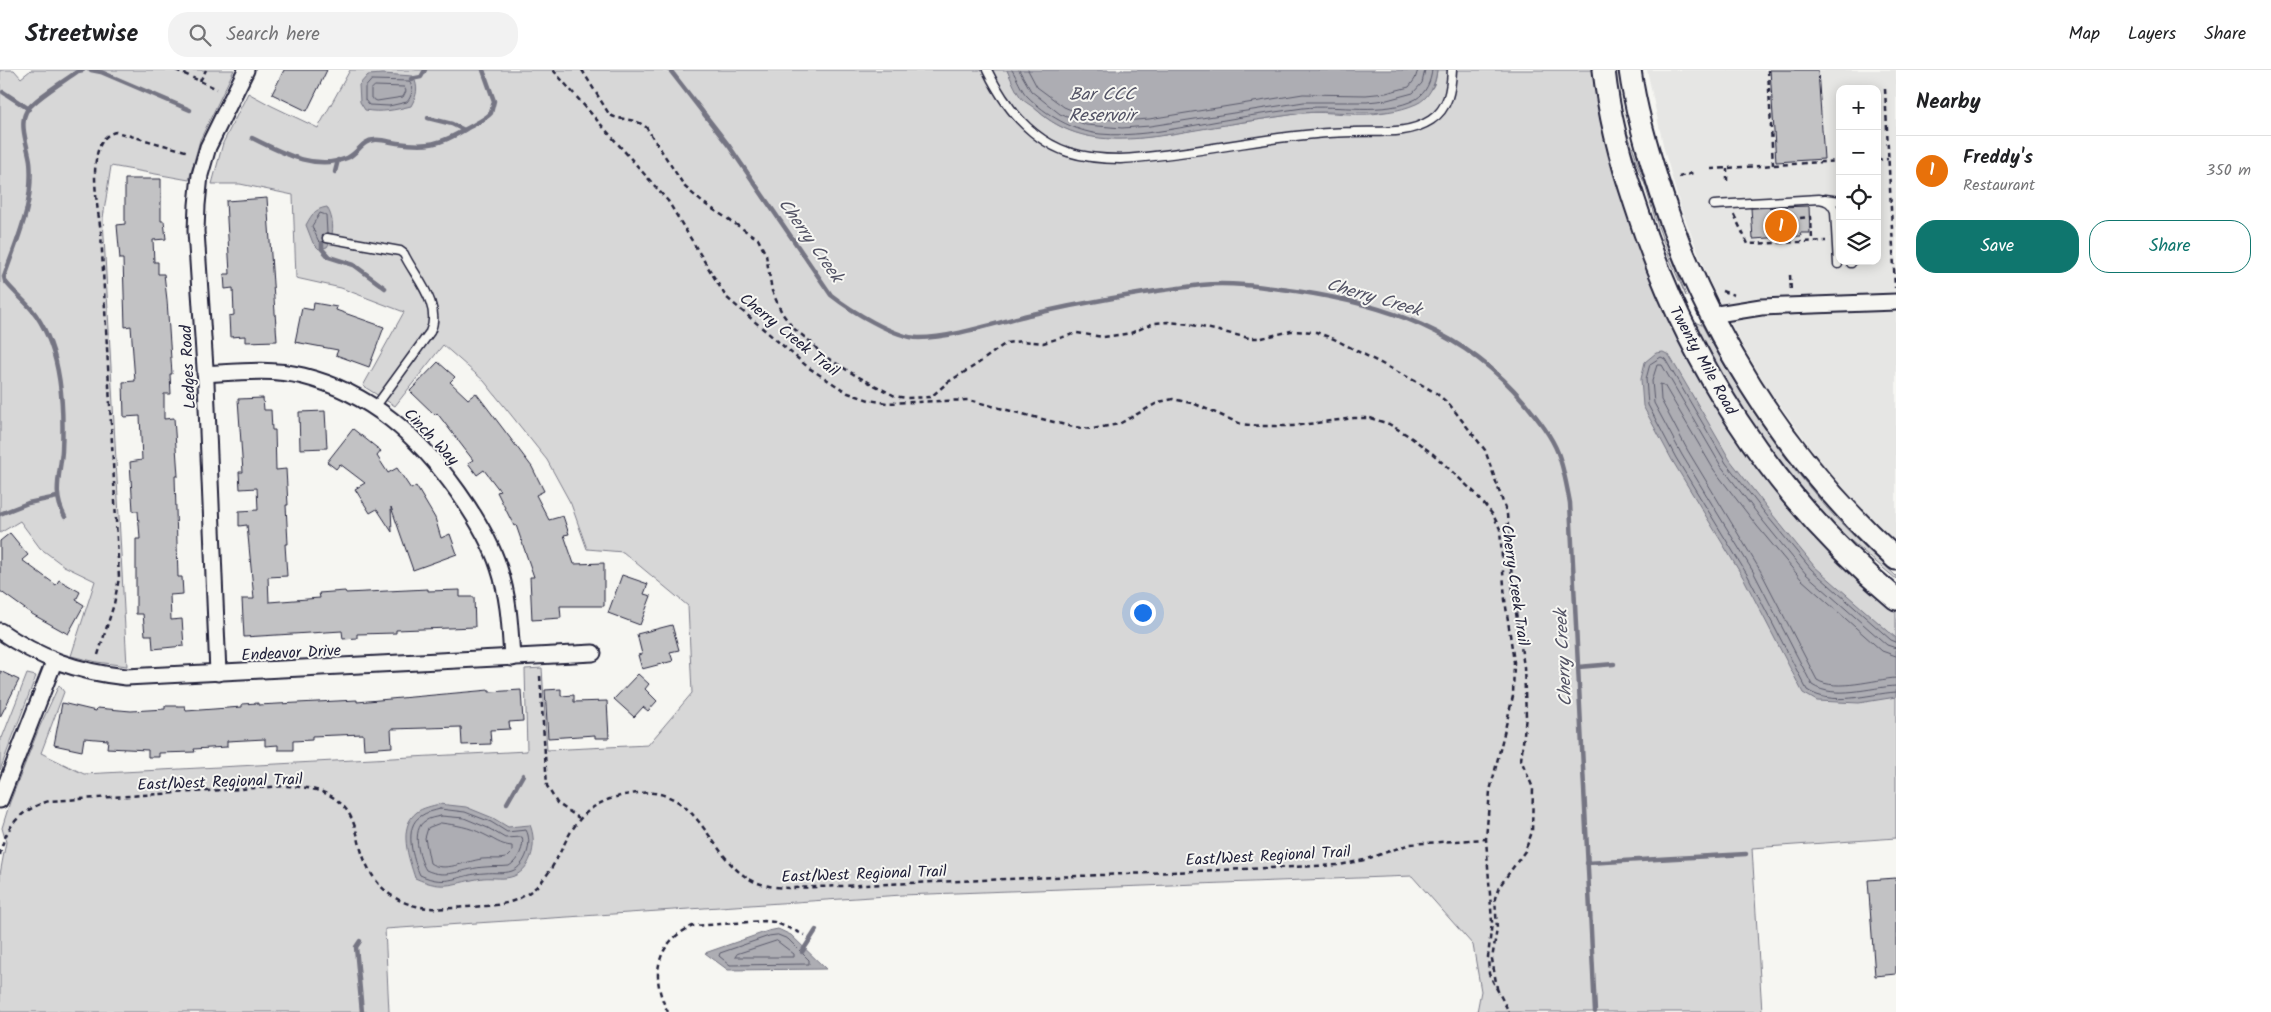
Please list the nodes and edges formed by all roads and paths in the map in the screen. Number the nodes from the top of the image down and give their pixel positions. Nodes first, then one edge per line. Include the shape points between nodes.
1 (176, 70) edge
2 (206, 70) edge
3 (246, 70) edge
4 (553, 70) edge
5 (582, 70) edge
6 (987, 70) edge
7 (1452, 70) edge
8 (1604, 70) edge
9 (1630, 70) edge
10 (1768, 70) edge
11 (200, 81) junction
12 (217, 89) dead end
13 (1885, 89) dead end
14 (189, 152) dead end
15 (1889, 159) junction
16 (1881, 160) edge
17 (1836, 162) edge
18 (1773, 165) junction
19 (1727, 168) junction
20 (1712, 169) dead end
21 (1696, 172) dead end
22 (1679, 177) dead end
23 (1626, 178) junction
24 (1727, 182) dead end
25 (1819, 199) junction
26 (1836, 201) edge
27 (1714, 205) dead end
28 (1731, 215) dead end
29 (1800, 218) dead end
30 (1783, 237) dead end
31 (327, 238) dead end
32 (1760, 238) dead end
33 (1833, 240) dead end
34 (1836, 241) edge
35 (1812, 242) junction
36 (1784, 243) junction
37 (1760, 244) junction
38 (1790, 275) dead end
39 (1791, 294) dead end
40 (1895, 296) edge
41 (1711, 315) junction
42 (205, 374) junction
43 (376, 406) junction
44 (1839, 546) junction
45 (1896, 559) edge
46 (1896, 583) edge
47 (1896, 599) edge
48 (0, 630) edge
49 (593, 654) dead end
50 (98, 655) dead end
51 (512, 658) junction
52 (54, 662) junction
53 (218, 673) junction
54 (540, 676) dead end
55 (0, 800) edge
56 (579, 818) junction
57 (1486, 839) junction
58 (0, 856) edge
59 (805, 935) dead end
60 (1498, 994) junction
61 (668, 1012) edge
62 (1509, 1012) edge

1 - 11 path
2 - 11 path
3 - 42 street, Ledges Road via 208,148 199,187 196,231
4 - 57 path, Cherry Creek Trail via 668,201 726,297 809,368 848,393 888,403 969,400 1092,430 1119,424 1159,402 1173,399 1249,425 1293,426 1362,418 1389,424 1433,454 1484,502 1497,522 1501,538 1503,587 1514,678 1513,696 1490,791
5 - 60 path via 609,114 615,118 638,120 646,127 689,191 758,239 766,255 772,291 793,328 821,354 895,396 931,397 1006,343 1043,343 1078,333 1103,337 1168,322 1249,338 1291,331 1316,332 1417,382 1450,405 1485,450 1507,514 1513,592 1524,667 1526,716 1521,760 1533,788 1532,832 1525,851 1499,887 1495,898 1497,929 1492,959
6 - 7 lane via 1012,111 1042,139 1072,153 1109,159 1159,155 1294,134 1409,129 1431,120 1440,112 1450,93
8 - 23 main road, Twenty Mile Road
9 - 41 main road, Twenty Mile Road via 1641,124 1665,205
10 - 18 path
11 - 12 path
13 - 15 path
14 - 50 path via 116,132 105,137 96,154 119,578
15 - 16 path
15 - 40 path
17 - 18 path
18 - 19 path
19 - 20 path
19 - 24 path
21 - 22 path
23 - 41 main road via 1642,190 1686,307 1702,315
23 - 44 main road, Twenty Mile Road via 1662,281 1709,375 1767,463
25 - 26 lane
25 - 27 lane
25 - 34 lane via 1833,206
28 - 37 path via 1735,214 1746,242
29 - 35 path via 1812,217
30 - 36 path
31 - 43 lane via 400,252 431,306 433,322 430,332
32 - 37 path
33 - 35 path
35 - 36 path
36 - 37 path
38 - 39 path
40 - 41 street via 1761,307
41 - 45 main road, Twenty Mile Road via 1747,380 1790,444 1850,514
42 - 43 street, Cinch Way via 266,371 303,376 339,387
42 - 53 street, Ledges Road
43 - 51 street, Cinch Way via 404,428 431,457 483,530 495,555 506,594
44 - 46 main road via 1864,556
44 - 47 main road, Twenty Mile Road
48 - 52 street, Endeavor Drive
49 - 51 street, Endeavor Drive
51 - 53 street, Endeavor Drive
52 - 53 street, Endeavor Drive via 92,673 126,677
52 - 55 street
54 - 56 path via 547,786 557,803
56 - 57 path, East/West Regional Trail via 592,806 613,798 639,793 658,794 688,810 735,868 772,888 1339,865 1410,844
56 - 58 path, East/West Regional Trail via 557,858 534,889 503,904 478,906 417,907 398,901 373,880 345,808 318,790 307,787 49,801 36,805 9,827
57 - 60 path, Cherry Creek Trail via 1492,922 1488,964
59 - 61 path via 764,921 693,926 683,930 665,948 658,970 660,993
60 - 62 path, Cherry Creek Trail

